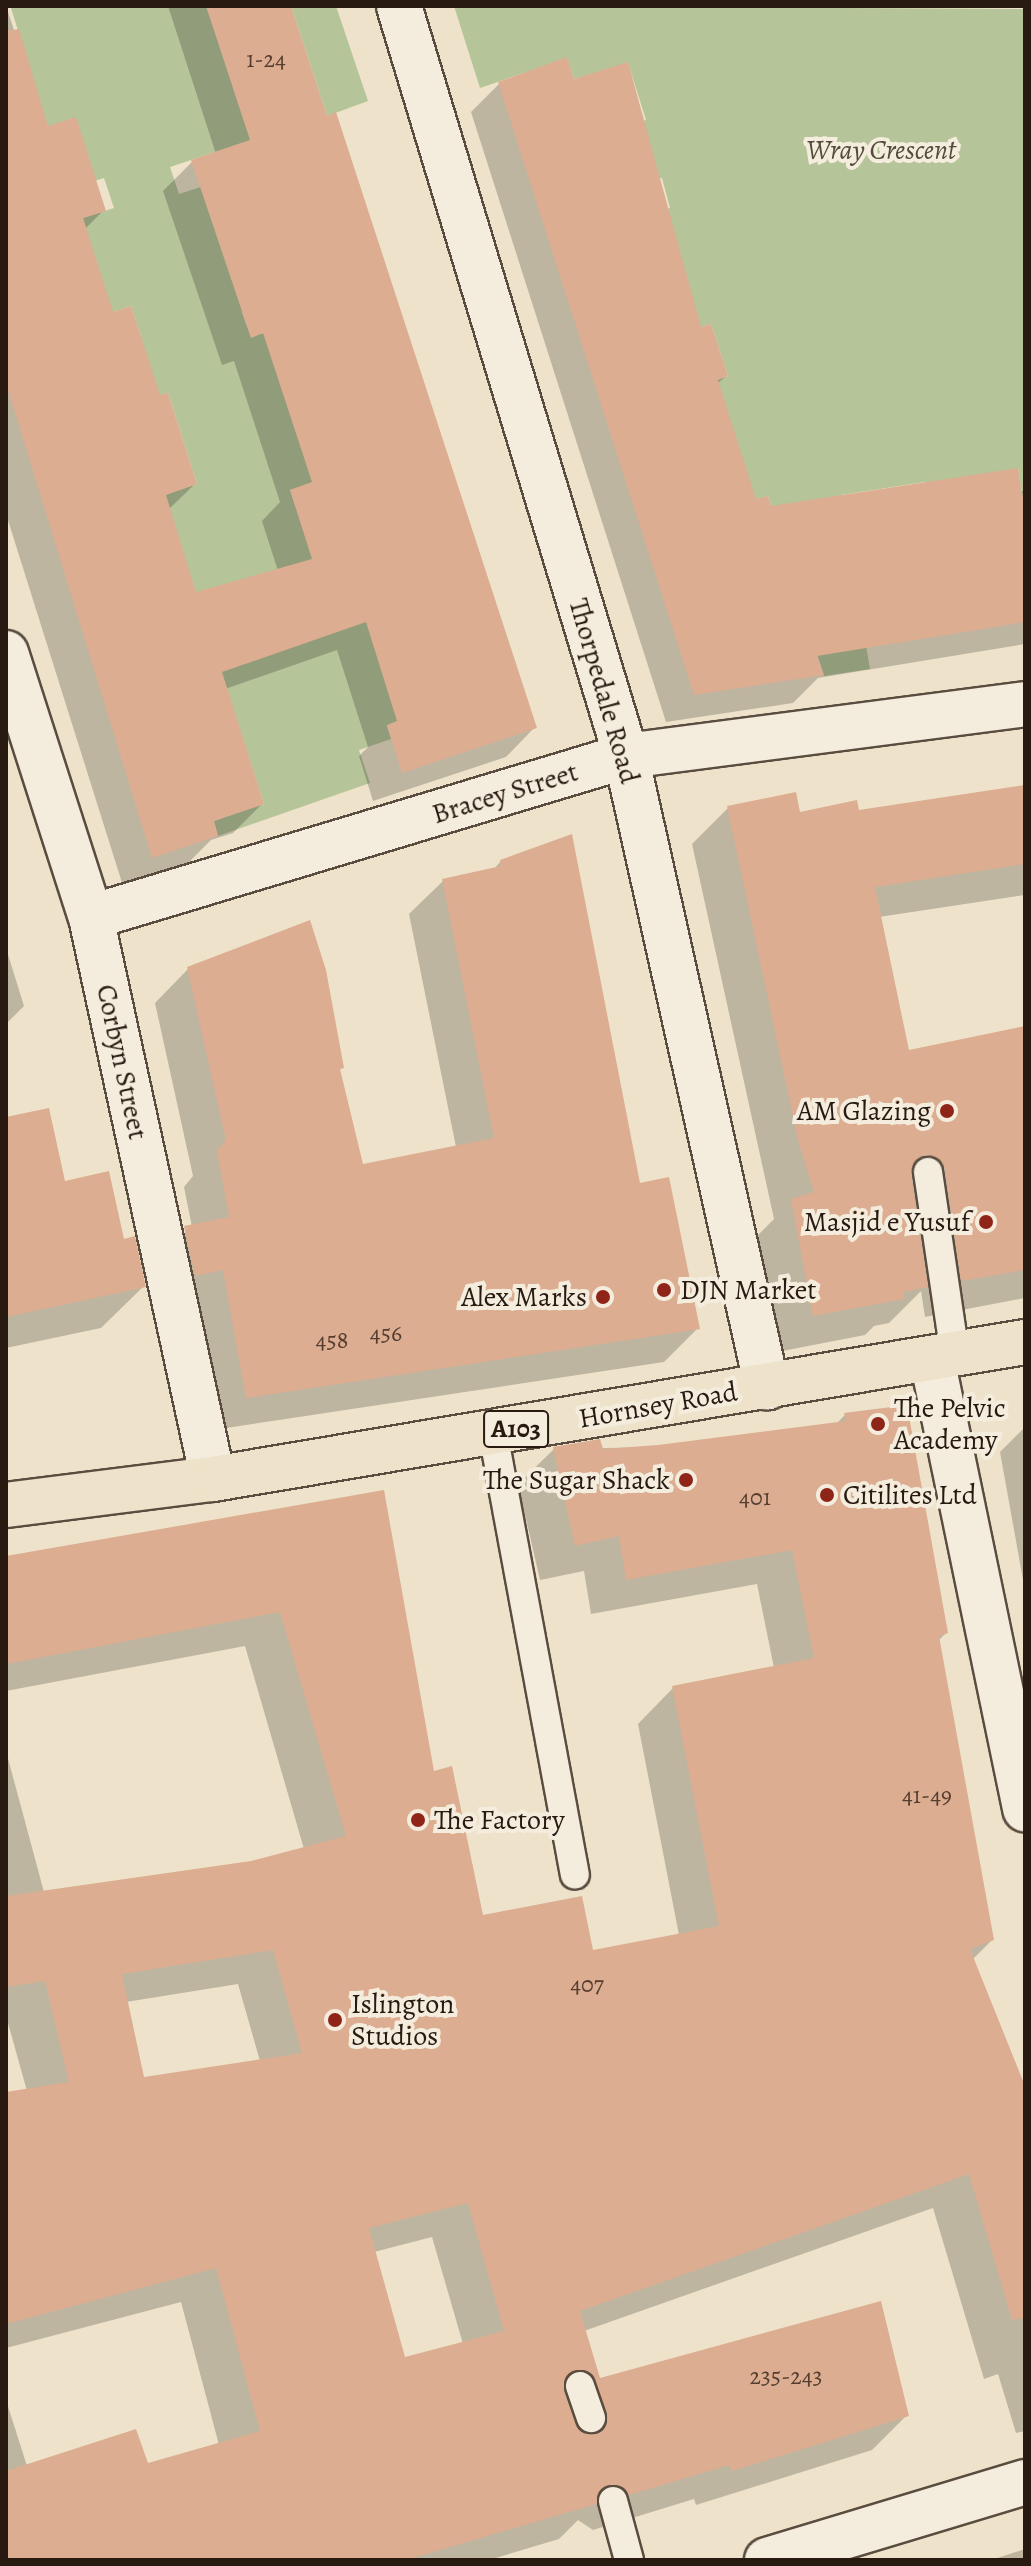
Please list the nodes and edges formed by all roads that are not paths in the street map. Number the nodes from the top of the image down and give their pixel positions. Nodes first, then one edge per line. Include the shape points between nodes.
1 (399, 6) edge
2 (6, 653) edge
3 (1025, 704) edge
4 (626, 756) junction
5 (91, 917) junction
6 (928, 1172) dead end
7 (1025, 1342) edge
8 (943, 1357) junction
9 (767, 1387) junction
10 (493, 1433) junction
11 (213, 1479) junction
12 (6, 1505) edge
13 (1025, 1810) edge
14 (575, 1874) dead end
15 (580, 2386) dead end
16 (591, 2418) dead end
17 (1025, 2482) edge
18 (613, 2501) dead end
19 (629, 2560) edge
20 (767, 2560) edge

1 - 4 street, Thorpedale Road
2 - 5 street, Corbyn Street
3 - 4 street, Bracey Street
4 - 5 street, Bracey Street
4 - 9 street, Thorpedale Road
5 - 11 street, Corbyn Street
6 - 8 lane
7 - 8 main road, Hornsey Road / A103
8 - 9 main road, Hornsey Road / A103
8 - 13 street
9 - 10 main road, Hornsey Road / A103
10 - 11 main road, Hornsey Road / A103
10 - 14 lane
11 - 12 main road, Hornsey Road / A103
15 - 16 lane
17 - 20 street
18 - 19 lane

